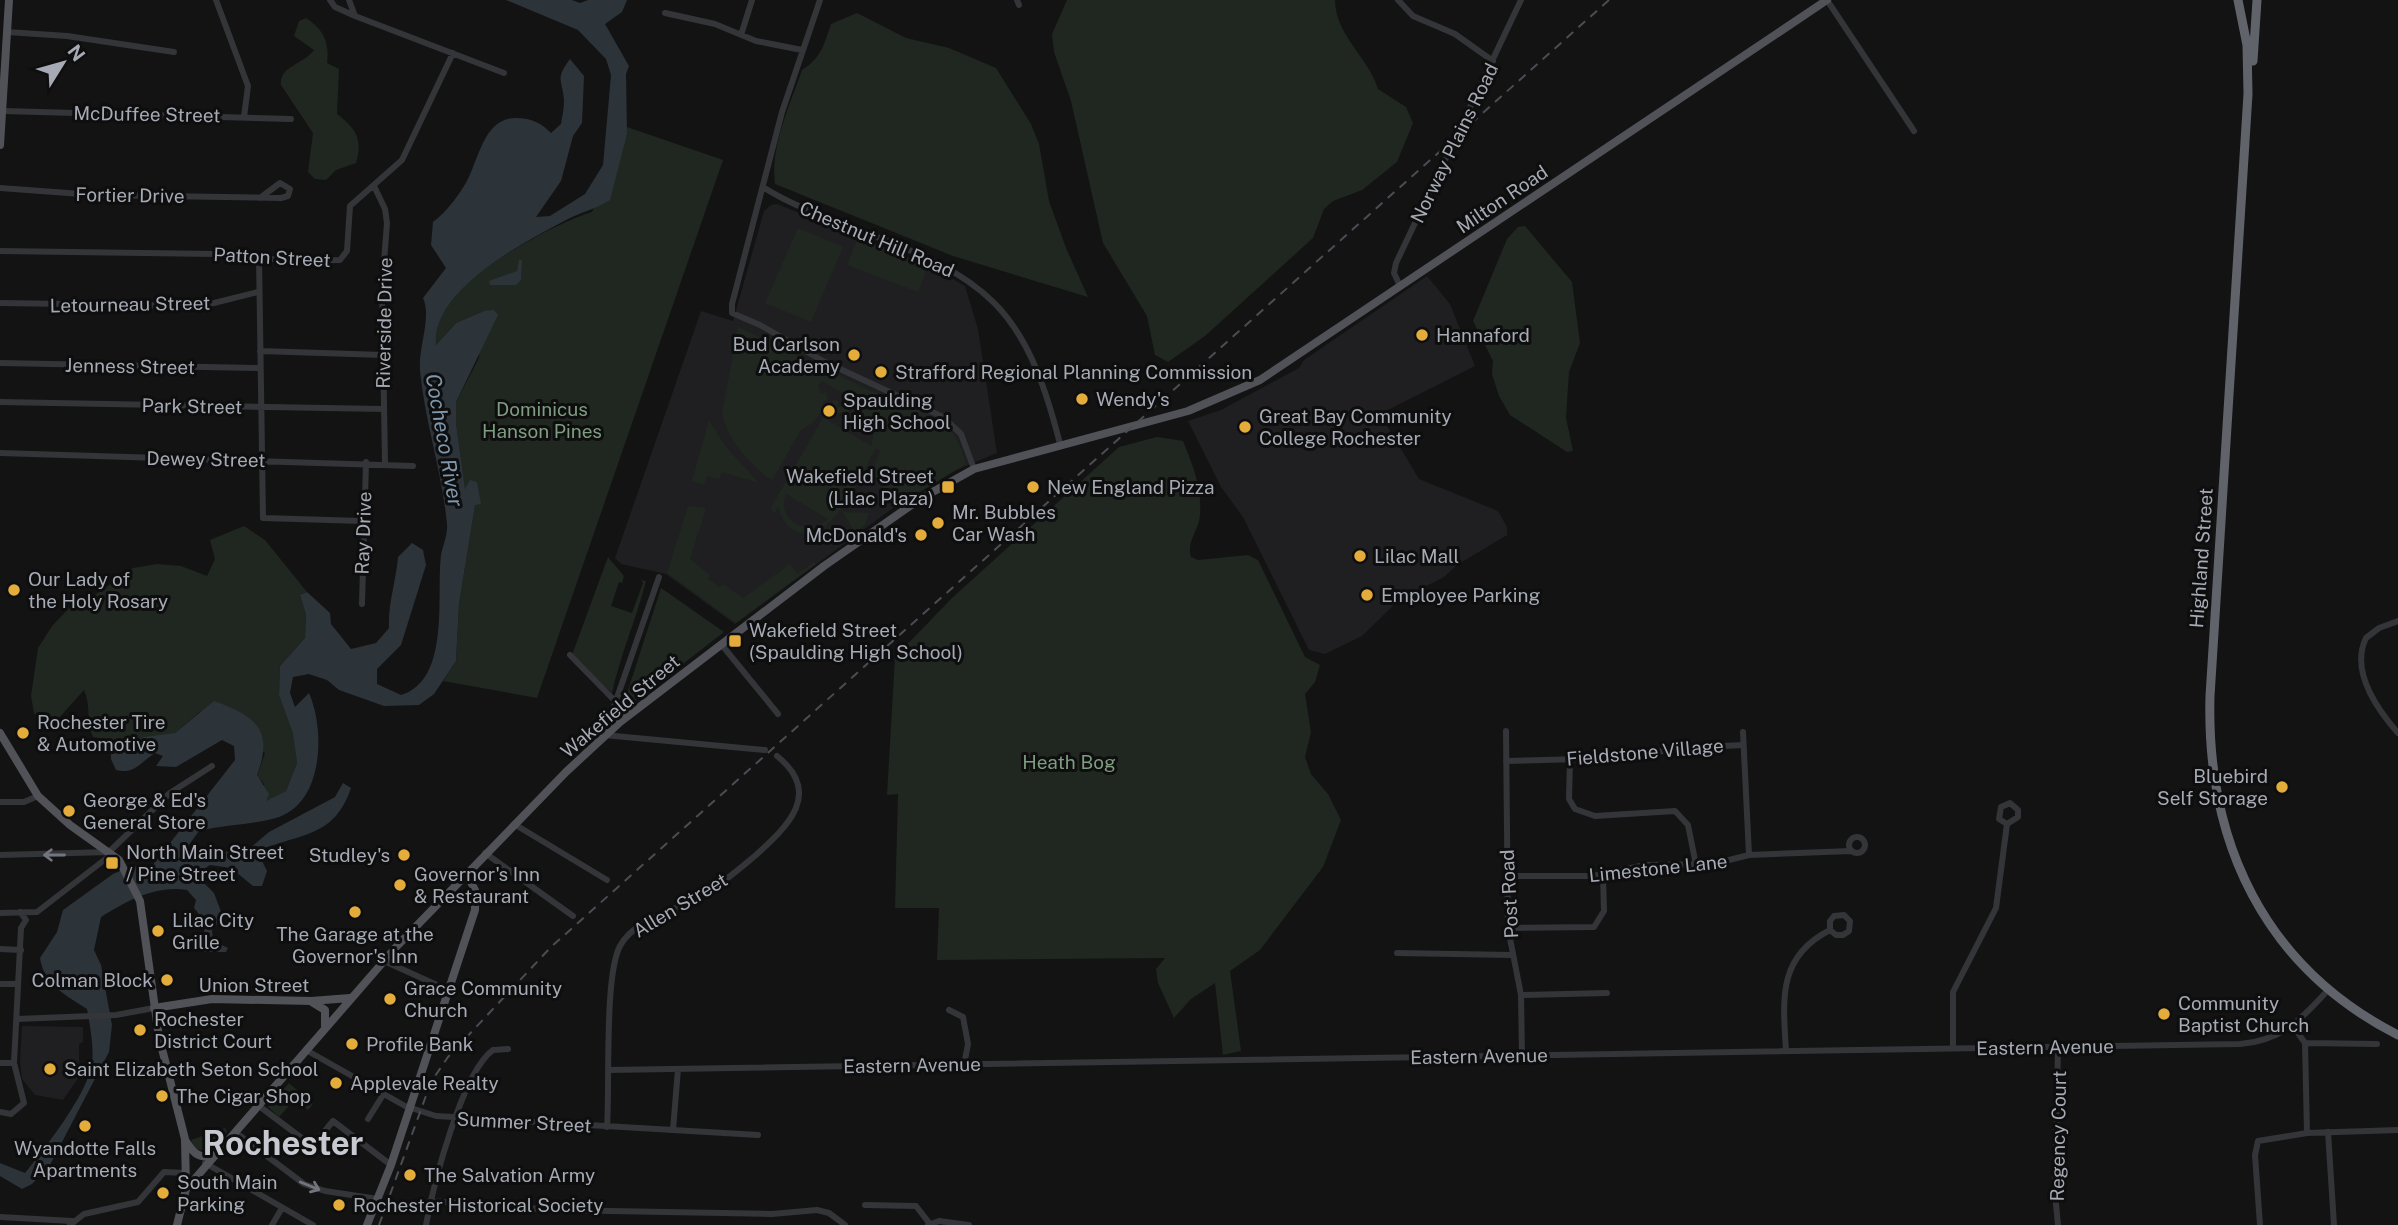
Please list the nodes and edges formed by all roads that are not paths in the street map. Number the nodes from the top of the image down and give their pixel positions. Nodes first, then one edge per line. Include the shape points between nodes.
1 (9, 0) edge
2 (216, 0) edge
3 (330, 0) edge
4 (349, 0) edge
5 (752, 0) edge
6 (820, 0) edge
7 (1398, 0) edge
8 (1827, 0) edge
9 (2235, 0) edge
10 (2257, 0) edge
11 (1518, 1) edge
12 (665, 13) dead end
13 (355, 16) junction
14 (7, 32) junction
15 (741, 35) junction
16 (802, 50) junction
17 (174, 52) dead end
18 (453, 53) junction
19 (1493, 61) junction
20 (504, 73) dead end
21 (2248, 94) junction
22 (3, 111) junction
23 (244, 117) junction
24 (290, 119) dead end
25 (1914, 131) dead end
26 (0, 134) edge
27 (0, 145) edge
28 (374, 186) junction
29 (763, 187) junction
30 (0, 188) edge
31 (260, 198) dead end
32 (0, 251) edge
33 (259, 257) junction
34 (1400, 286) junction
35 (258, 292) junction
36 (0, 303) edge
37 (260, 351) junction
38 (383, 355) junction
39 (0, 363) edge
40 (260, 368) junction
41 (0, 402) edge
42 (260, 408) junction
43 (384, 409) junction
44 (1188, 411) joint
45 (1060, 444) junction
46 (0, 453) edge
47 (262, 460) junction
48 (366, 462) junction
49 (385, 463) junction
50 (413, 466) dead end
51 (974, 469) junction
52 (362, 521) junction
53 (659, 577) dead end
54 (362, 604) dead end
55 (2398, 621) edge
56 (721, 645) junction
57 (570, 655) dead end
58 (616, 702) junction
59 (778, 714) dead end
60 (1506, 732) dead end
61 (1742, 732) dead end
62 (0, 733) edge
63 (2398, 733) edge
64 (604, 736) junction
65 (1743, 745) junction
66 (765, 750) dead end
67 (777, 756) dead end
68 (1570, 759) junction
69 (1506, 761) junction
70 (212, 766) dead end
71 (38, 796) junction
72 (0, 802) edge
73 (514, 824) junction
74 (2007, 824) dead end
75 (1851, 851) dead end
76 (110, 853) junction
77 (485, 853) junction
78 (0, 855) edge
79 (1749, 855) junction
80 (1696, 865) junction
81 (466, 873) junction
82 (1603, 875) junction
83 (1507, 876) junction
84 (607, 880) dead end
85 (20, 912) junction
86 (37, 912) junction
87 (0, 913) edge
88 (573, 916) dead end
89 (26, 920) junction
90 (1508, 928) junction
91 (1830, 930) dead end
92 (0, 949) edge
93 (20, 950) junction
94 (1397, 953) dead end
95 (1512, 956) junction
96 (384, 961) junction
97 (0, 984) edge
98 (18, 984) junction
99 (2328, 989) junction
100 (448, 990) junction
101 (1607, 993) dead end
102 (1521, 995) junction
103 (354, 996) junction
104 (311, 1001) junction
105 (155, 1008) junction
106 (949, 1010) dead end
107 (17, 1019) junction
108 (2293, 1026) junction
109 (324, 1029) junction
110 (2398, 1035) edge
111 (2305, 1043) junction
112 (2377, 1044) dead end
113 (2058, 1047) junction
114 (1953, 1048) junction
115 (508, 1049) dead end
116 (306, 1050) junction
117 (1786, 1051) junction
118 (1522, 1056) junction
119 (0, 1063) edge
120 (14, 1063) junction
121 (964, 1065) junction
122 (678, 1069) junction
123 (609, 1070) junction
124 (383, 1095) junction
125 (259, 1106) junction
126 (410, 1108) junction
127 (0, 1112) edge
128 (368, 1119) dead end
129 (455, 1119) junction
130 (607, 1127) junction
131 (673, 1130) junction
132 (2398, 1130) edge
133 (235, 1132) junction
134 (2328, 1132) junction
135 (2307, 1133) junction
136 (758, 1135) dead end
137 (185, 1139) junction
138 (212, 1156) junction
139 (205, 1163) junction
140 (391, 1165) junction
141 (185, 1174) junction
142 (186, 1189) junction
143 (377, 1199) junction
144 (430, 1201) junction
145 (865, 1205) dead end
146 (282, 1208) junction
147 (0, 1217) edge
148 (71, 1223) edge
149 (929, 1224) edge
150 (177, 1225) edge
151 (272, 1225) edge
152 (313, 1225) edge
153 (367, 1225) edge
154 (426, 1225) edge
155 (845, 1225) edge
156 (969, 1225) edge
157 (2058, 1225) edge
158 (2260, 1225) edge
159 (2334, 1225) edge

1 - 14 main road
2 - 23 street via 248,86
3 - 13 street
4 - 13 street
5 - 15 street
6 - 16 street
7 - 19 street via 1419,20 1455,34
8 - 25 street
8 - 34 main road, Milton Road
9 - 21 highway via 2245,34
10 - 21 highway
11 - 19 street, Norway Plains Road
12 - 15 street
13 - 18 street
14 - 17 street
14 - 22 main road
15 - 16 street
16 - 29 street
18 - 20 street
18 - 28 street, Patton Street via 408,149
19 - 34 street, Norway Plains Road via 1396,263 1394,273
21 - 99 highway, Highland Street via 2211,683 2211,764 2223,825 2245,882 2287,947
22 - 23 street, McDuffee Street
22 - 26 main road
23 - 24 street, McDuffee Street
26 - 27 main road
28 - 33 street, Patton Street via 350,206 347,251 340,260
28 - 38 street, Riverside Drive via 386,216
29 - 45 street, Chestnut Hill Road via 935,260 984,291 1030,353
29 - 51 street via 732,313 951,422 961,434
30 - 31 street, Fortier Drive
32 - 33 street, Patton Street
33 - 35 street
34 - 44 main road, Milton Road via 1261,380
35 - 36 street, Letourneau Street via 202,306
35 - 37 street
37 - 38 street
37 - 40 street
38 - 43 street, Riverside Drive
39 - 40 street, Jenness Street
40 - 42 street
41 - 42 street, Park Street
42 - 43 street, Park Street
42 - 47 street
43 - 49 street, Riverside Drive
44 - 45 main road, Wakefield Street
45 - 51 main road, Wakefield Street
46 - 47 street, Dewey Street
47 - 48 street, Dewey Street
47 - 52 street via 263,518
48 - 49 street, Dewey Street
48 - 52 street, Ray Drive
49 - 50 street, Dewey Street
51 - 56 main road, Wakefield Street via 867,535
52 - 54 street, Ray Drive
53 - 58 street
55 - 63 street via 2366,638 2361,659 2368,689
56 - 59 street
56 - 64 main road, Wakefield Street
57 - 58 street
58 - 64 street
60 - 69 street, Post Road
61 - 65 street
62 - 71 main road
64 - 66 street
64 - 73 main road, Wakefield Street
65 - 68 street, Fieldstone Village
65 - 79 street
67 - 123 street, Allen Street via 792,772 797,786 797,805 790,823 724,881 636,929 618,950
68 - 69 street, Fieldstone Village
68 - 80 street via 1569,799 1575,809 1595,816 1675,811 1688,825
69 - 83 street, Post Road
70 - 76 street via 170,793
71 - 72 street via 24,802
71 - 76 main road
73 - 77 main road, Wakefield Street
73 - 84 street
74 - 114 street via 1996,908 1953,992
75 - 79 street, Limestone Lane
76 -> 78 street
76 - 86 street
76 - 105 main road via 125,868 140,901
77 - 81 main road, Wakefield Street
77 - 88 street
79 - 80 street, Limestone Lane
80 - 82 street, Limestone Lane via 1629,867
81 - 96 main road, Wakefield Street
81 - 100 main road via 477,904
82 - 83 street, Limestone Lane
82 - 90 street via 1604,911 1594,927
83 - 90 street, Post Road
85 - 86 street
85 - 87 street
85 - 89 street
86 - 89 street
89 - 93 street
90 - 95 street, Post Road
91 - 117 street via 1805,946 1790,968 1784,992
92 - 93 street
93 - 98 street
94 - 95 street
95 - 102 street, Post Road
96 - 100 street
96 - 103 main road, Wakefield Street
97 - 98 street
98 - 107 street
99 - 108 street, Eastern Avenue
99 - 110 highway, Highland Street
100 - 126 main road
101 - 102 street
102 - 118 street, Post Road
103 - 104 main road, Union Street
103 - 109 main road, Wakefield Street
104 - 105 main road, Union Street via 219,998
104 - 109 main road via 326,1013
105 - 107 street via 113,1016
105 - 137 main road
106 - 121 street via 963,1017 968,1044
107 - 120 street
108 - 111 street
108 - 113 street, Eastern Avenue via 2270,1039 2240,1044
109 - 116 main road, Wakefield Street
111 - 112 street
111 - 135 street
113 - 114 street, Eastern Avenue
113 - 157 street, Regency Court
114 - 117 street, Eastern Avenue
115 - 129 street via 493,1050 484,1059
116 - 124 street, Summer Street
116 - 125 main road, Wakefield Street
117 - 118 street, Eastern Avenue
118 - 121 street, Eastern Avenue
119 - 120 street
120 - 127 street via 24,1103 11,1114
121 - 122 street, Eastern Avenue
122 - 123 street, Eastern Avenue
122 - 131 street
123 - 130 street, Allen Street
124 - 126 street, Summer Street
124 - 128 street
125 - 133 main road, Wakefield Street
125 - 140 street via 307,1142 316,1142 333,1121
126 - 129 street, Summer Street
126 - 140 main road
129 - 130 street, Summer Street
129 - 144 street
130 - 131 street, Summer Street
131 - 136 street, Summer Street
132 - 134 street
133 - 138 main road, Wakefield Street
133 -> 143 street via 304,1184
134 - 135 street
134 - 159 street
135 - 158 street via 2258,1141 2254,1149
137 - 138 main road via 194,1153
137 - 141 main road
138 - 139 main road, Wakefield Street
139 - 142 main road, Wakefield Street
139 - 146 street
140 - 143 main road
141 - 142 main road
141 - 148 street via 164,1172 138,1202 84,1214
142 - 150 main road
143 - 153 main road
144 - 154 street
144 - 155 street via 554,1210 772,1214 817,1210
145 - 149 street via 916,1206
146 - 151 street
146 - 152 street
147 - 148 street
149 - 156 street

